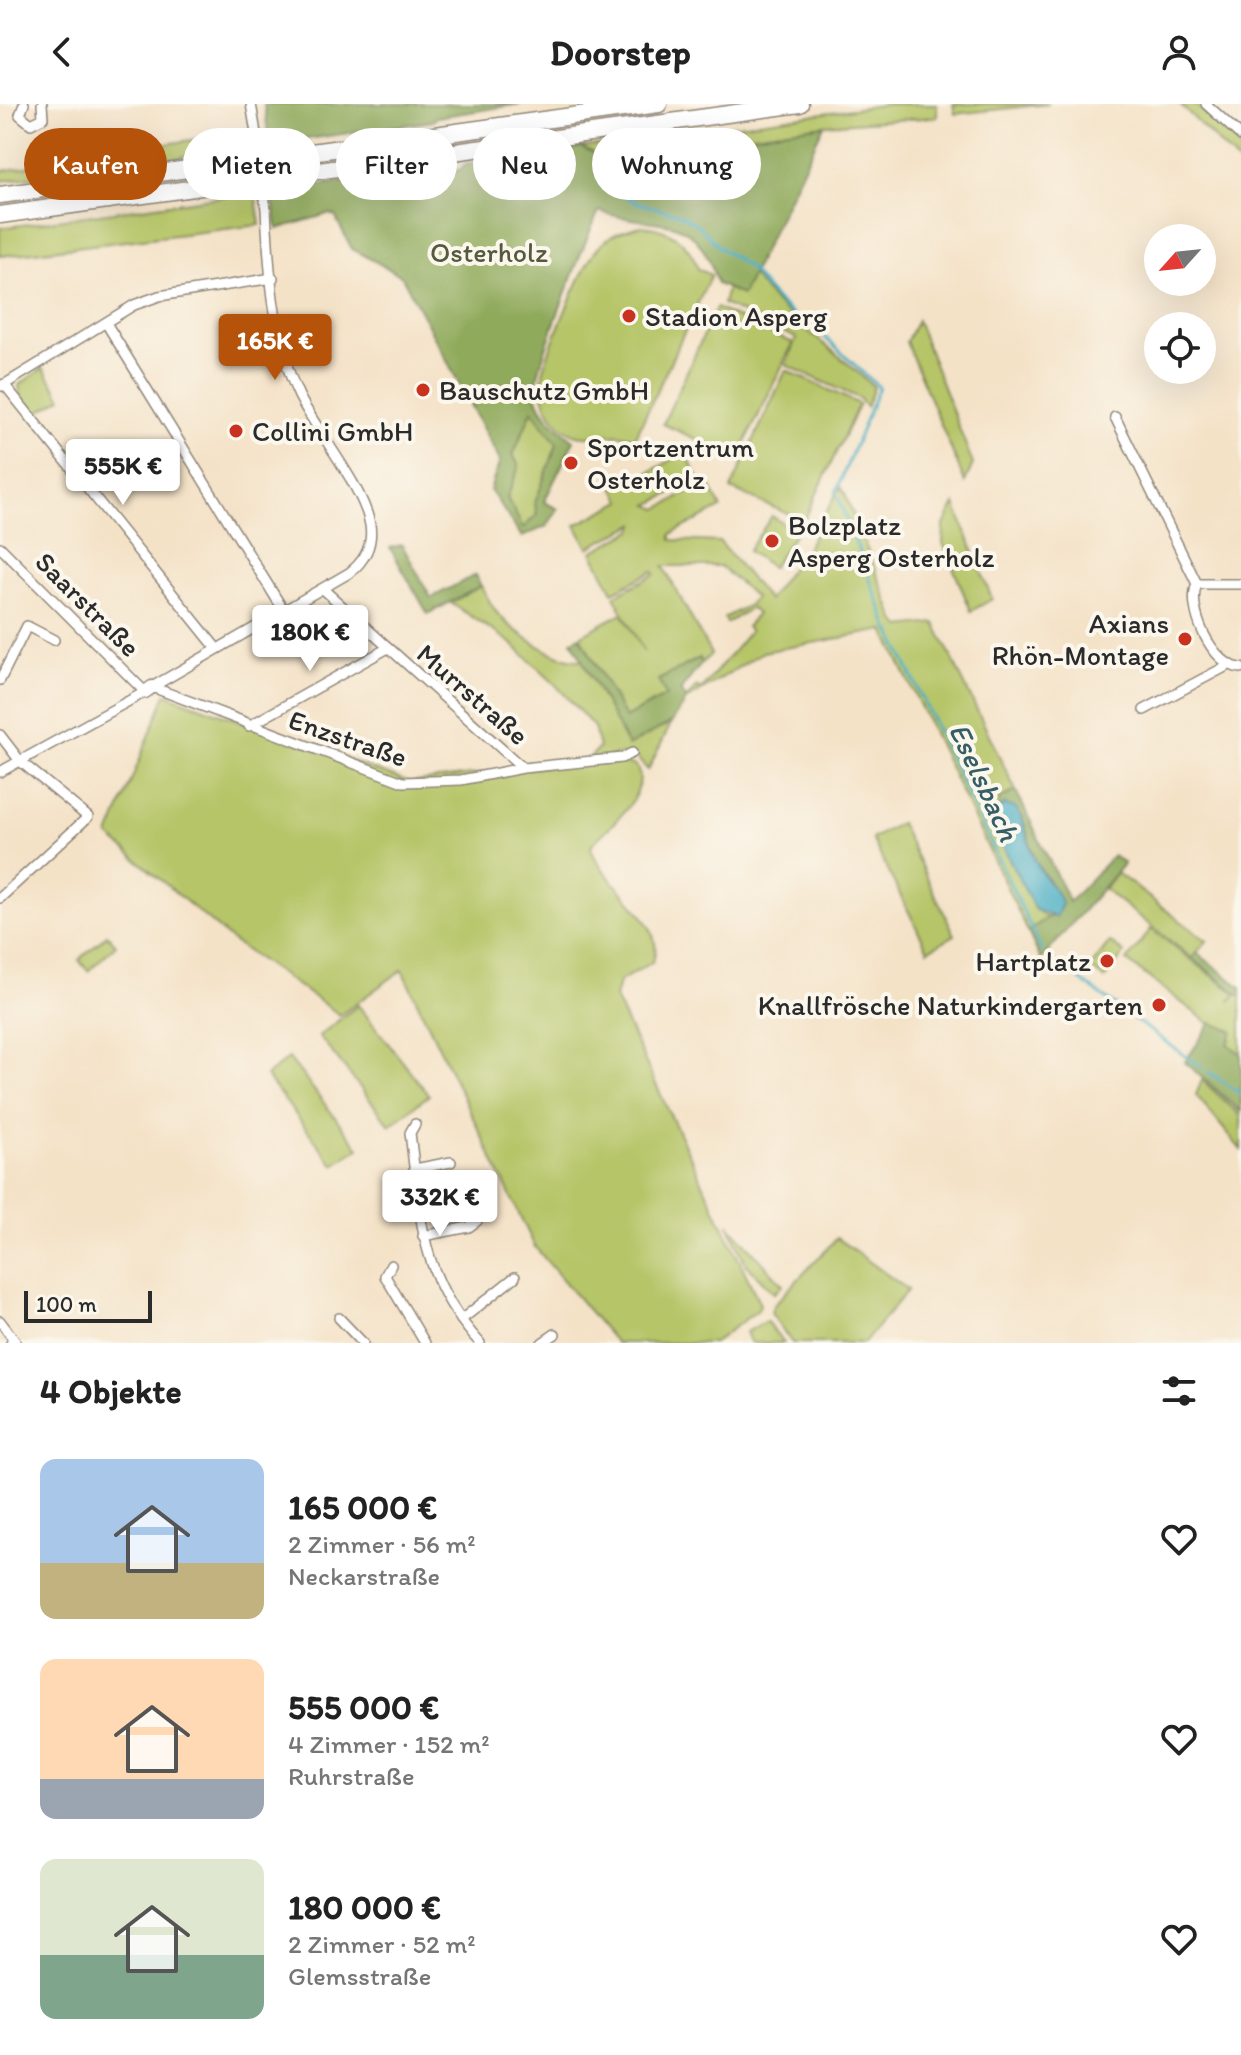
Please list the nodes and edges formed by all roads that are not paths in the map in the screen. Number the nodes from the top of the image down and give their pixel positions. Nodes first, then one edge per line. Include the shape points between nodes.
1 (24, 104) edge
2 (42, 104) edge
3 (251, 104) edge
4 (659, 104) edge
5 (800, 104) edge
6 (1206, 104) edge
7 (1241, 136) edge
8 (0, 195) edge
9 (0, 215) edge
10 (273, 278) junction
11 (106, 323) junction
12 (2, 386) edge
13 (1115, 417) dead end
14 (0, 547) edge
15 (1197, 584) junction
16 (1241, 584) edge
17 (323, 589) junction
18 (284, 611) junction
19 (19, 617) dead end
20 (27, 626) junction
21 (54, 640) dead end
22 (388, 648) junction
23 (217, 649) junction
24 (1227, 666) junction
25 (1241, 668) edge
26 (0, 680) edge
27 (148, 690) junction
28 (1144, 710) dead end
29 (249, 726) junction
30 (0, 735) edge
31 (632, 753) dead end
32 (20, 761) junction
33 (523, 768) junction
34 (0, 772) edge
35 (0, 898) edge
36 (415, 1124) dead end
37 (451, 1162) dead end
38 (415, 1169) junction
39 (477, 1221) dead end
40 (423, 1236) junction
41 (391, 1265) dead end
42 (515, 1277) dead end
43 (339, 1318) dead end
44 (461, 1320) junction
45 (0, 1321) edge
46 (555, 1334) dead end
47 (13, 1342) edge
48 (475, 1342) edge
49 (363, 1343) edge
50 (425, 1343) edge
51 (542, 1343) edge

1 - 2 street via 20,115 31,124 43,118
3 - 10 street, bridge
4 - 8 highway
5 - 9 highway
6 - 7 street
10 - 11 street via 159,296
10 - 17 street via 291,378 366,512 370,532 355,568
11 - 12 street
11 - 18 street
12 - 23 street
13 - 15 street
14 - 27 street, Saarstraße
15 - 16 street
15 - 24 street via 1192,605
17 - 18 street
17 - 22 street, Murrstraße
18 - 23 street
19 - 20 street
20 - 21 street
20 - 26 street
22 - 29 street
22 - 33 street, Murrstraße
23 - 27 street
24 - 25 street
24 - 28 street
27 - 29 street, Enzstraße
27 - 32 street
29 - 33 street, Enzstraße via 403,782 461,780
30 - 32 street
31 - 33 street, Enzstraße
32 - 34 street
32 - 35 street via 88,817
36 - 38 street via 410,1133
37 - 38 street
38 - 40 street
39 - 40 street
40 - 44 street via 435,1277
41 - 50 street via 385,1276
42 - 44 street
43 - 49 street
44 - 48 street
45 - 47 street
46 - 51 street

